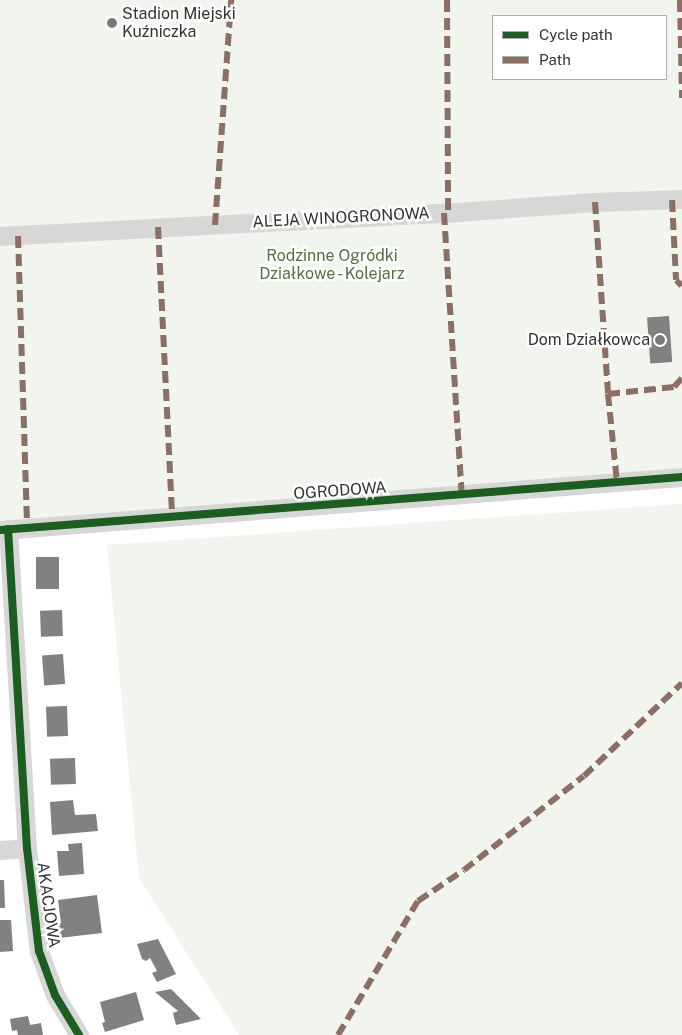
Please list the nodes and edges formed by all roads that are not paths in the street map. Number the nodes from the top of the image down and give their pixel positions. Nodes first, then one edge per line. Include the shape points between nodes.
1 (682, 200) edge
2 (0, 236) edge
3 (682, 477) edge
4 (4, 530) edge
5 (27, 848) junction
6 (0, 850) edge
7 (79, 1035) edge

1 - 2 street, ALEJA WINOGRONOWA via 595,202
3 - 4 street, OGRODOWA
4 - 5 street, AKACJOWA
5 - 6 street
5 - 7 street, AKACJOWA via 39,951 55,995

